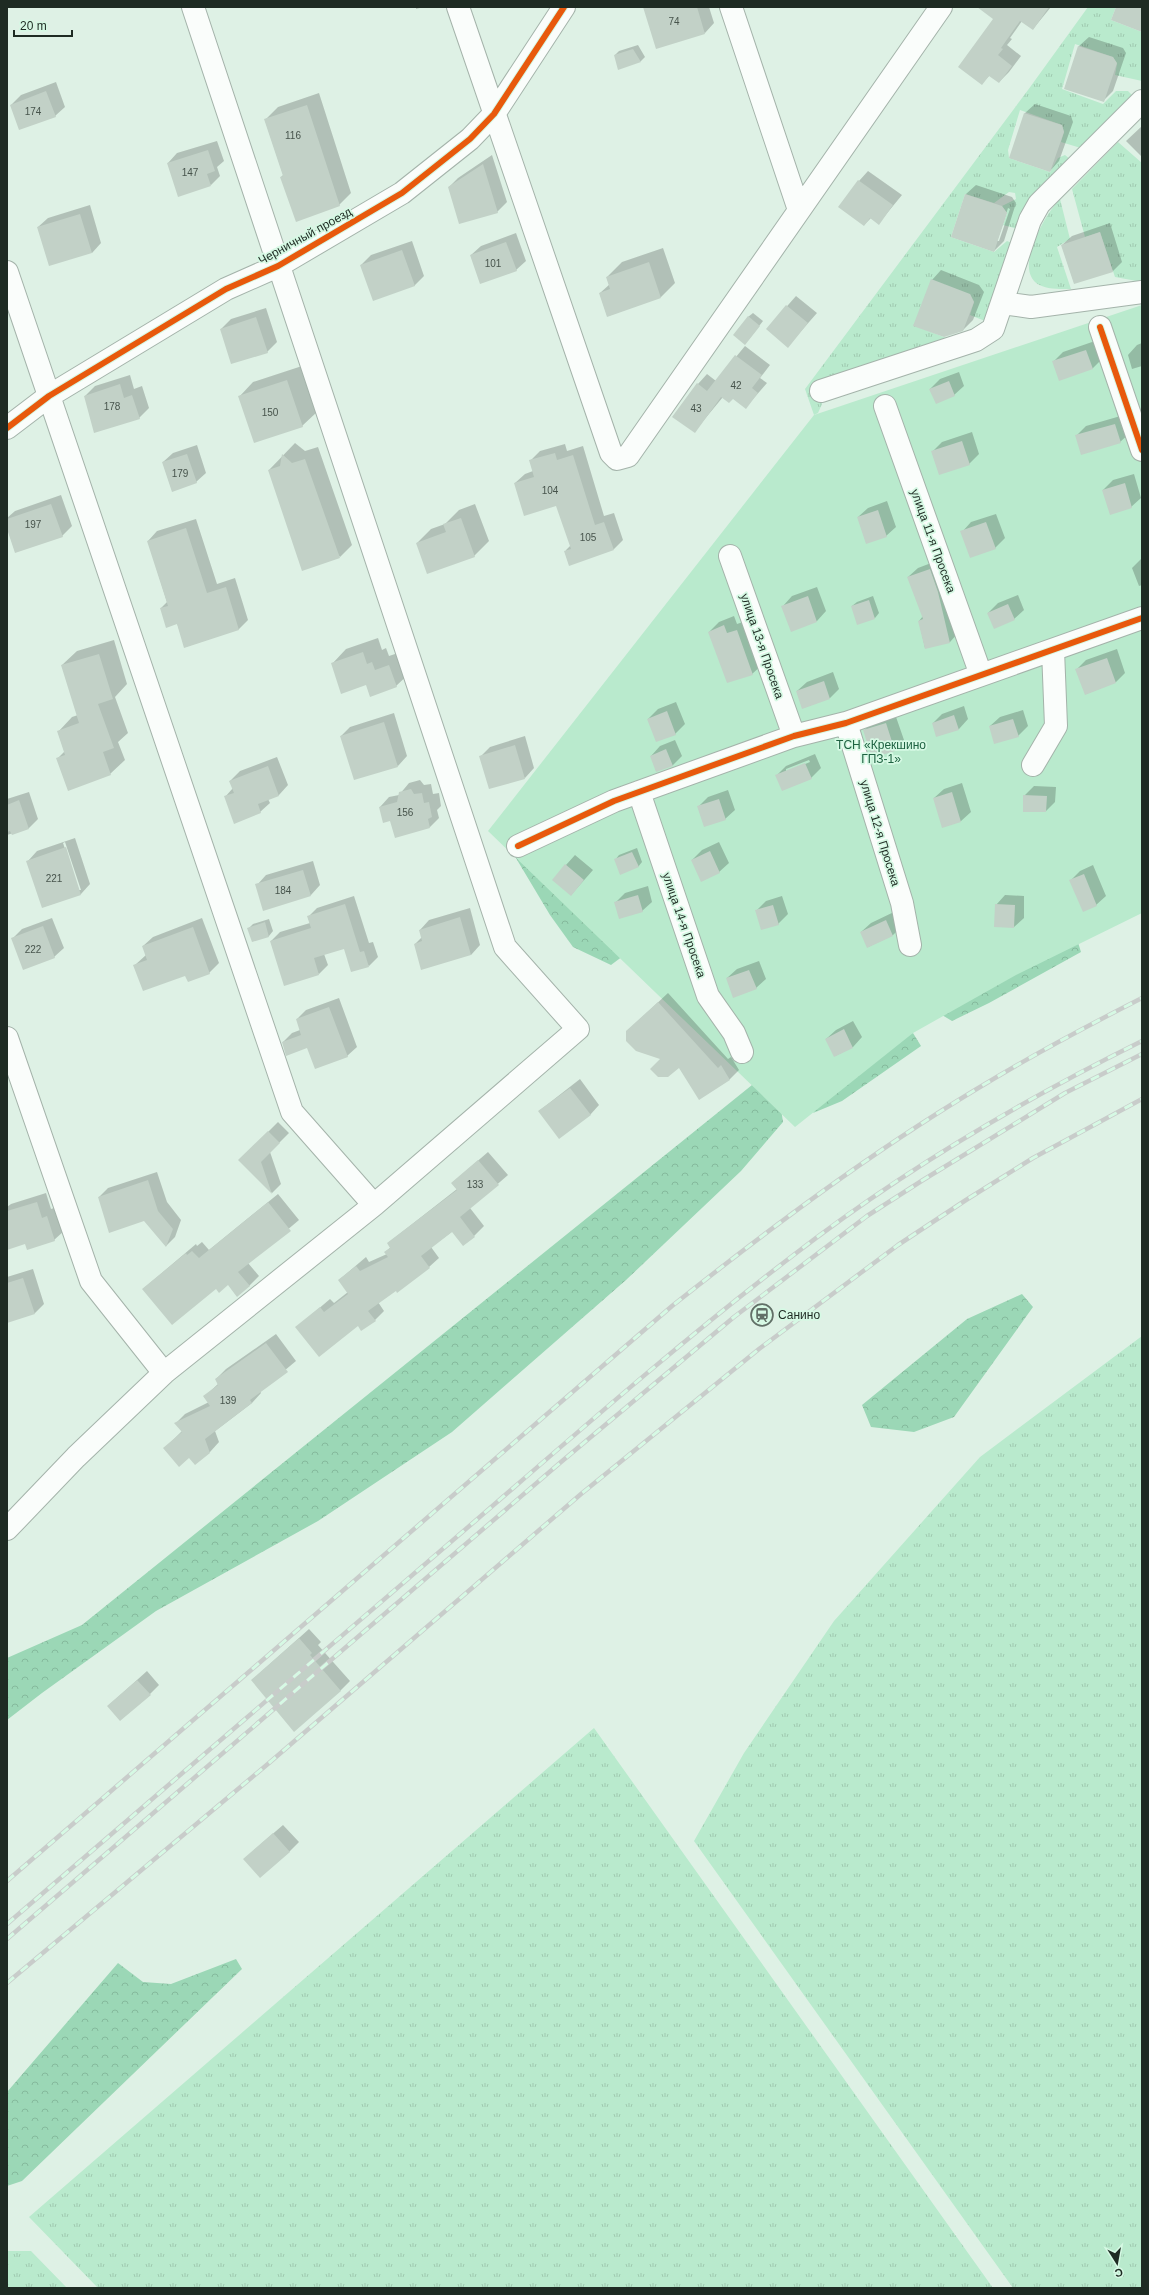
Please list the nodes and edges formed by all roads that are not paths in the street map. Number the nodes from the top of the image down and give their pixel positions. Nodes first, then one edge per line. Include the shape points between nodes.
1 (193, 7) edge
2 (458, 7) edge
3 (564, 7) edge
4 (731, 7) edge
5 (941, 7) edge
6 (1142, 100) edge
7 (494, 114) junction
8 (799, 210) junction
9 (278, 266) junction
10 (7, 272) edge
11 (1142, 292) edge
12 (1002, 303) junction
13 (1100, 327) dead end
14 (821, 391) dead end
15 (49, 396) junction
16 (885, 406) dead end
17 (7, 428) edge
18 (1142, 450) edge
19 (730, 556) dead end
20 (1142, 618) edge
21 (1053, 650) junction
22 (981, 675) junction
23 (846, 722) junction
24 (794, 736) junction
25 (1033, 765) dead end
26 (639, 792) junction
27 (518, 846) dead end
28 (910, 945) dead end
29 (7, 1038) edge
30 (742, 1052) dead end
31 (374, 1205) junction
32 (164, 1373) junction
33 (7, 1529) edge

1 - 9 street
2 - 7 street
3 - 7 street, Черничный проезд
4 - 8 street
5 - 8 street
6 - 12 street via 1039,204 1030,220
7 - 8 street via 611,453 617,459 628,456
7 - 9 street, Черничный проезд via 470,139 402,193
9 - 15 street, Черничный проезд via 226,289
9 - 31 street via 505,947 578,1029
10 - 15 street
11 - 12 street via 1031,307
12 - 14 street via 993,329 985,335
13 - 18 street
15 - 17 street, Черничный проезд
15 - 31 street via 292,1112
16 - 22 street, улица 11-я Просека
19 - 24 street, улица 13-я Просека
20 - 21 street
21 - 22 street
21 - 25 street via 1056,726
22 - 23 street
23 - 24 street
23 - 28 street, улица 12-я Просека via 902,903
24 - 26 street
26 - 27 street
26 - 30 street, улица 14-я Просека via 708,996 734,1033
29 - 32 street via 91,1281
31 - 32 street
32 - 33 street via 76,1457

